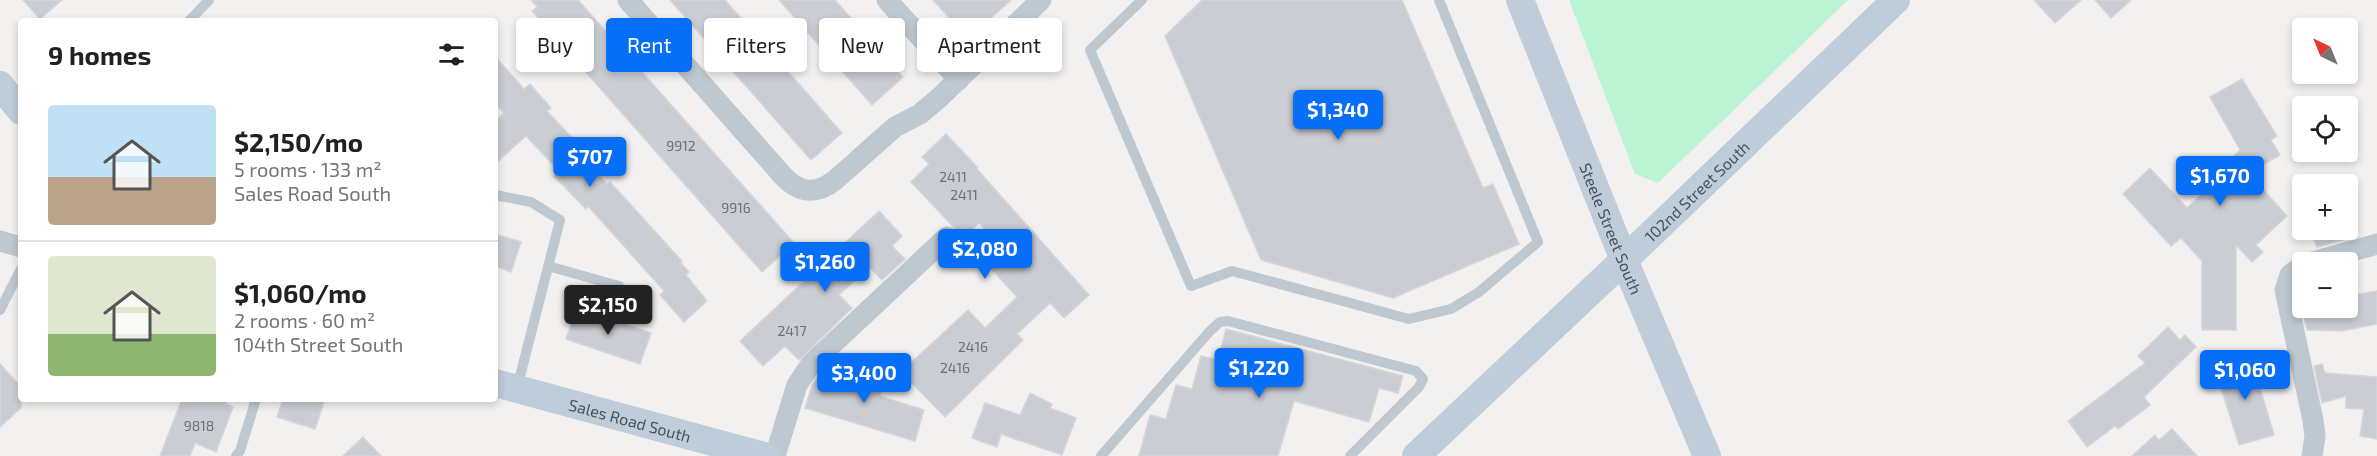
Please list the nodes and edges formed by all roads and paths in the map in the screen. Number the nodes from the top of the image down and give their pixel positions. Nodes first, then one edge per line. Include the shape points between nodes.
1 (209, 0) edge
2 (628, 0) edge
3 (887, 0) edge
4 (1041, 0) edge
5 (1142, 0) edge
6 (1439, 0) edge
7 (1520, 0) edge
8 (1896, 0) edge
9 (192, 18) edge
10 (958, 80) junction
11 (0, 85) edge
12 (18, 107) edge
13 (498, 196) edge
14 (947, 237) dead end
15 (0, 241) edge
16 (2377, 244) edge
17 (18, 246) edge
18 (2348, 252) edge
19 (1624, 260) junction
20 (548, 266) junction
21 (2292, 274) edge
22 (18, 275) edge
23 (620, 286) dead end
24 (0, 310) edge
25 (506, 386) edge
26 (255, 402) edge
27 (236, 456) edge
28 (764, 456) edge
29 (775, 456) edge
30 (1101, 456) edge
31 (1350, 456) edge
32 (1416, 456) edge
33 (1707, 456) edge
34 (2313, 456) edge

1 - 9 lane
2 - 10 street via 798,189 825,188 895,127 920,114
3 - 10 street
4 - 10 street
5 - 6 lane via 1090,50 1191,286 1232,271 1408,319 1451,309 1479,292 1538,242
7 - 19 street, Steele Street South
8 - 19 street, 102nd Street South
11 - 12 street
13 - 20 lane via 531,202 560,220
14 - 29 street via 811,364 797,385
15 - 17 street
16 - 18 street
19 - 32 street, 102nd Street South
19 - 33 street, Steele Street South
20 - 23 lane
20 - 25 lane
21 - 34 street via 2285,290 2313,420
22 - 24 lane
25 - 28 street, Sales Road South
26 - 27 lane
30 - 31 lane via 1210,331 1220,322 1228,321 1416,370 1423,379 1419,387

